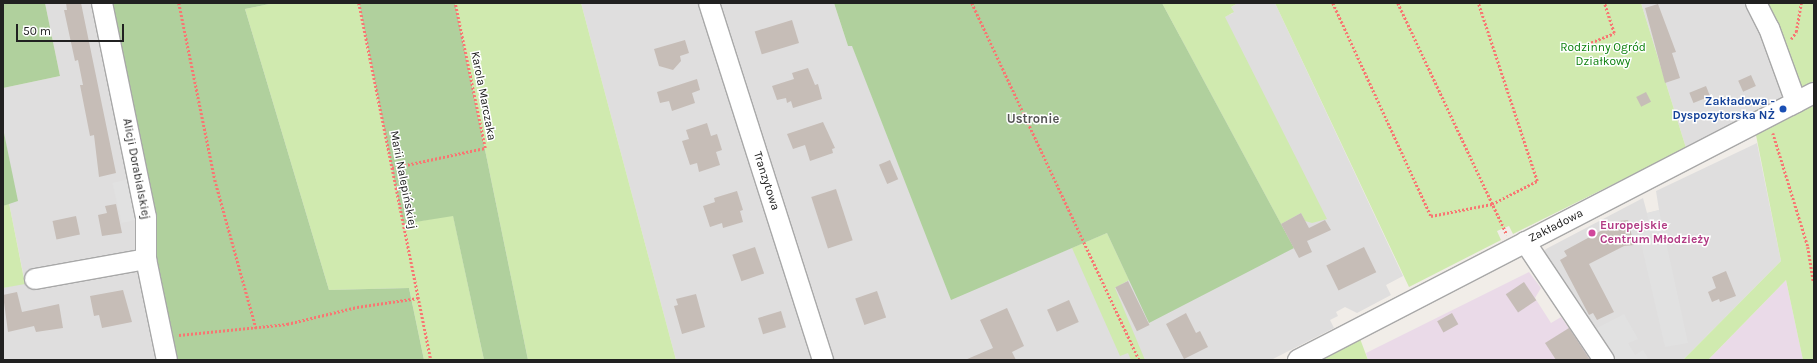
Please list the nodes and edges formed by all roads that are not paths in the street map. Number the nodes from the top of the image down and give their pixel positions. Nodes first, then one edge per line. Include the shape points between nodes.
1 (102, 3) edge
2 (709, 3) edge
3 (1756, 3) edge
4 (1814, 93) edge
5 (1796, 102) junction
6 (1525, 242) junction
7 (146, 259) junction
8 (35, 279) dead end
9 (167, 360) edge
10 (823, 360) edge
11 (1298, 360) edge
12 (1604, 360) edge

1 - 7 street, Alicji Dorabialskiej via 146,217
2 - 10 street, Tranzytowa
3 - 5 street
4 - 5 street, Zakładowa
5 - 6 street, Zakładowa
6 - 11 street, Zakładowa
6 - 12 street
7 - 8 street
7 - 9 street, Alicji Dorabialskiej

